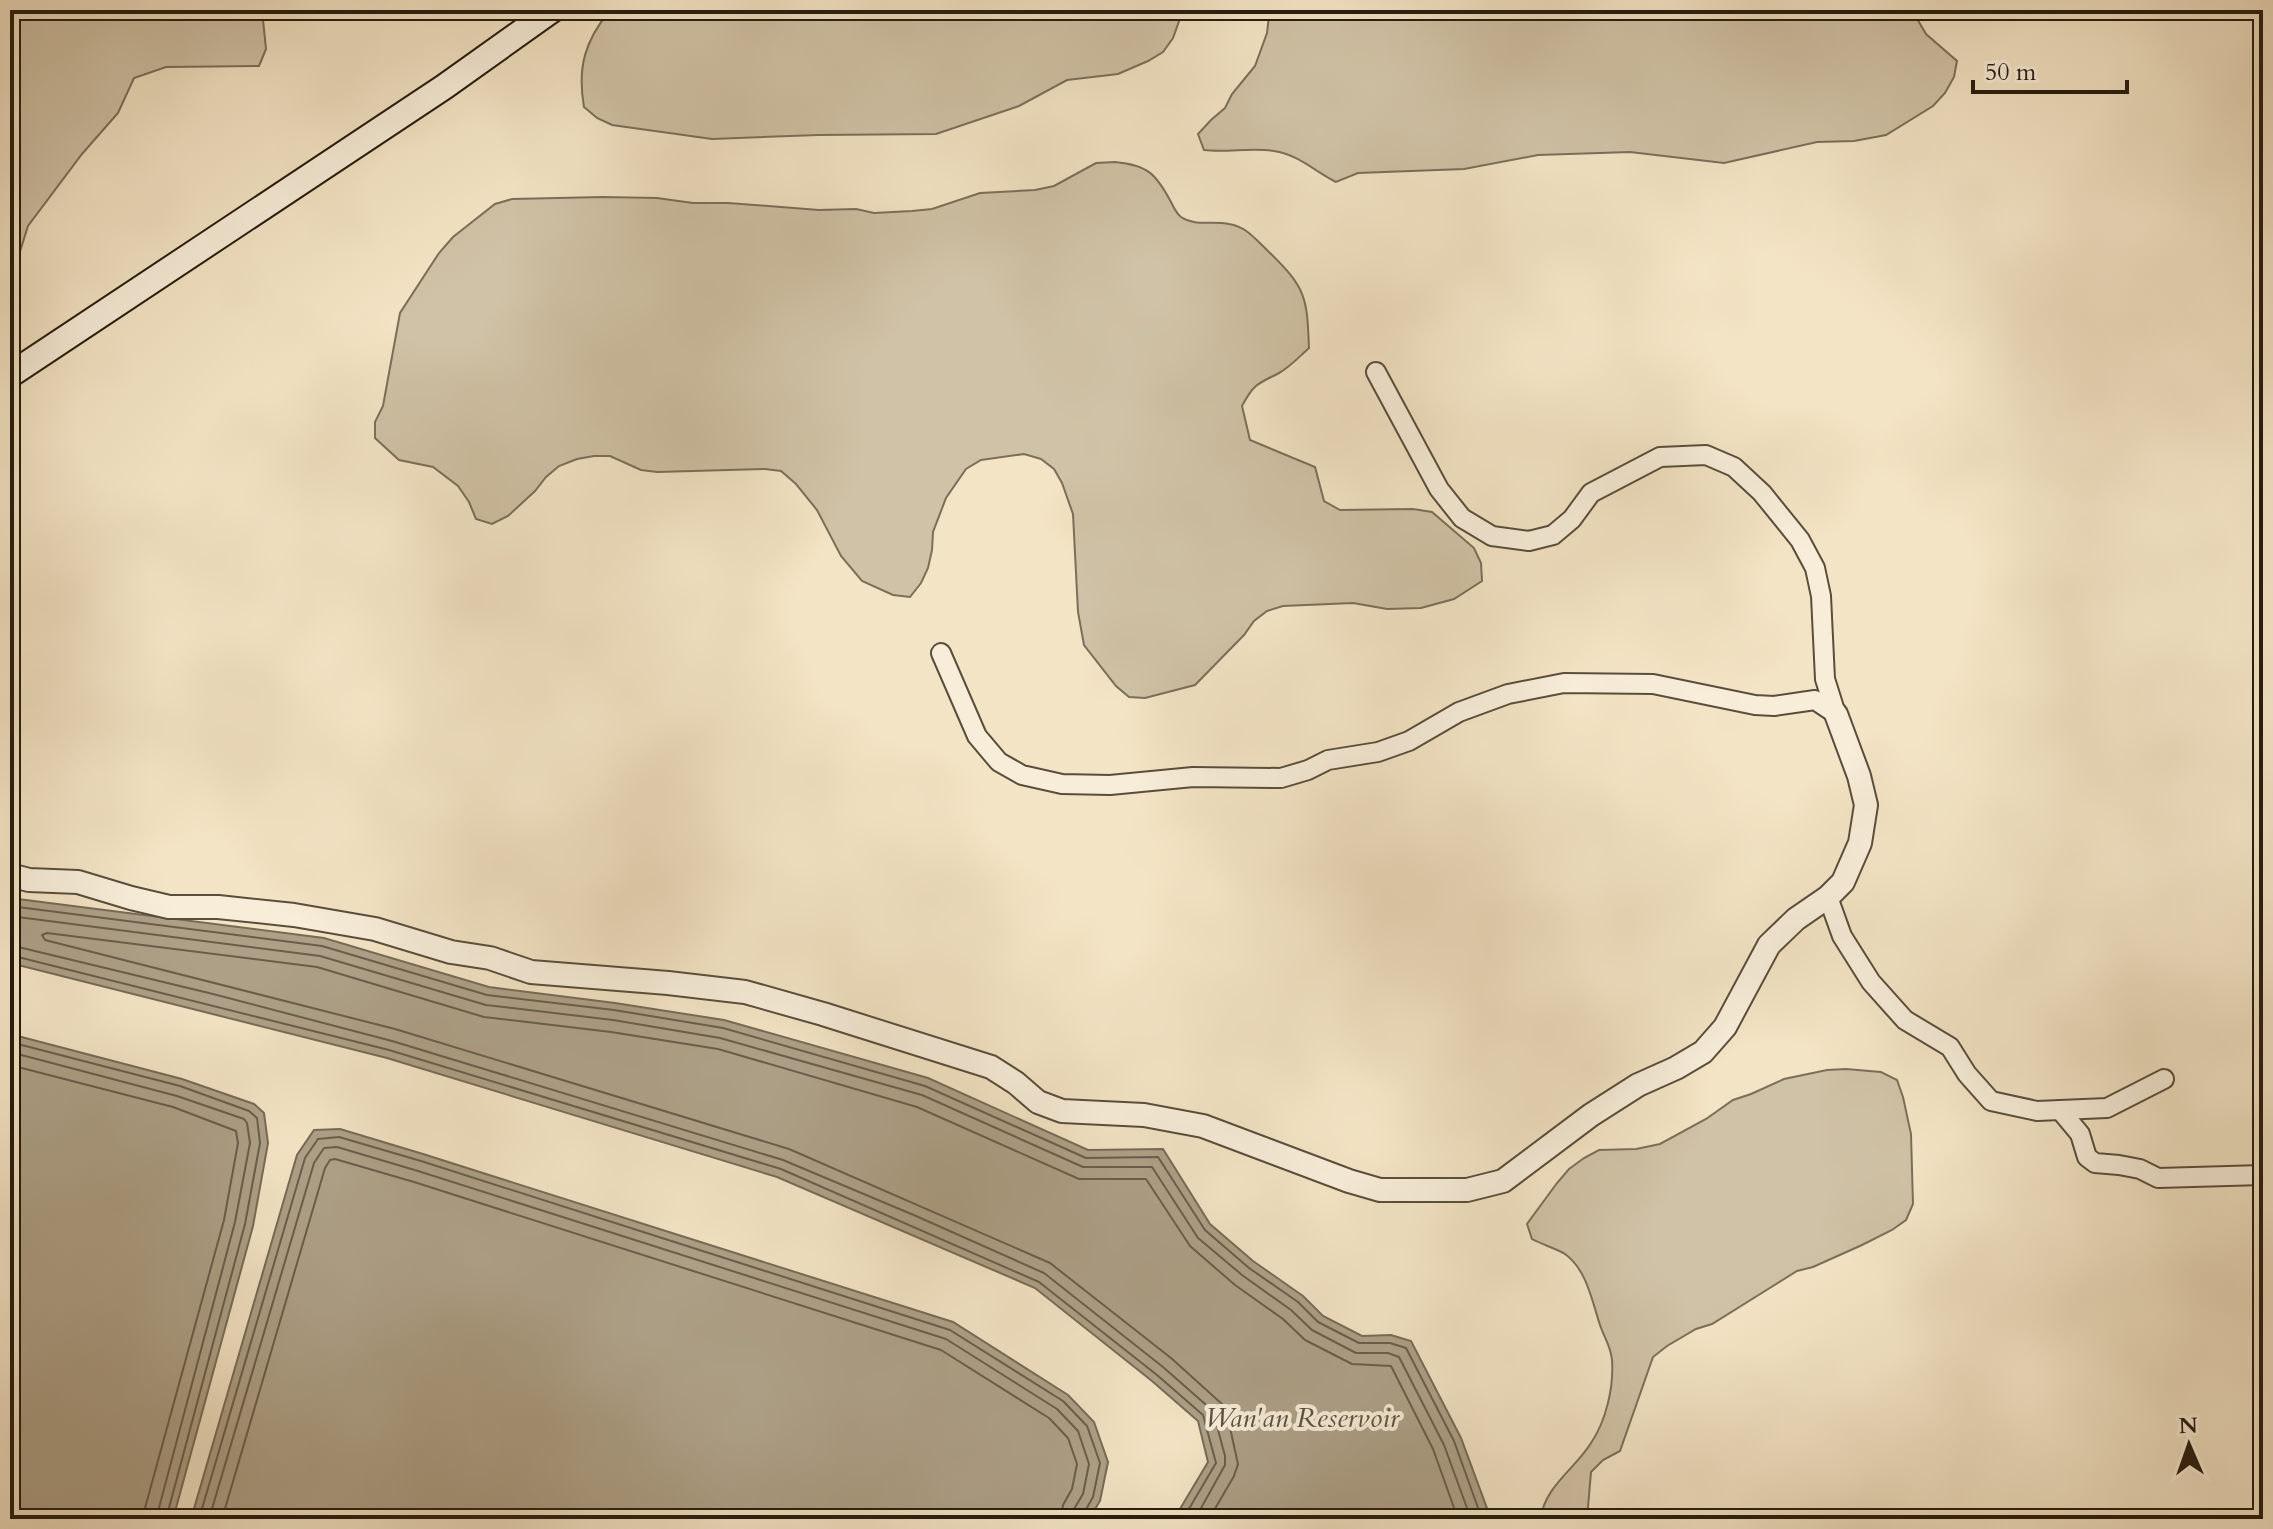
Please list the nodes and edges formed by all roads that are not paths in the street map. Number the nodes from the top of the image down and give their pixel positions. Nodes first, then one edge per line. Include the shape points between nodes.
1 (552, 10) edge
2 (1376, 372) dead end
3 (10, 375) edge
4 (941, 653) dead end
5 (1836, 714) junction
6 (10, 875) edge
7 (1828, 897) junction
8 (2164, 1079) dead end
9 (2060, 1110) junction
10 (2263, 1175) edge

1 - 3 main road
2 - 5 street via 1439,489 1462,518 1492,536 1529,541 1553,535 1591,493 1660,457 1706,455 1734,467 1800,540 1815,568 1825,679
4 - 5 street via 977,736 999,762 1022,775 1062,784 1281,778 1328,760 1409,741 1459,712 1508,694 1564,683 1653,684 1755,705 1815,700
5 - 7 street via 1866,805 1860,843 1843,882
6 - 7 street via 78,882 169,907 294,915 375,929 531,972 745,992 991,1067 1038,1102 1062,1111 1144,1115 1203,1126 1369,1187 1426,1191 1467,1190 1503,1181 1591,1115 1703,1052 1725,1027 1769,945
7 - 9 street via 1842,936 1871,982 1905,1020 1950,1047 1991,1101
8 - 9 street via 2107,1108
9 - 10 street via 2095,1163 2140,1169 2158,1178

